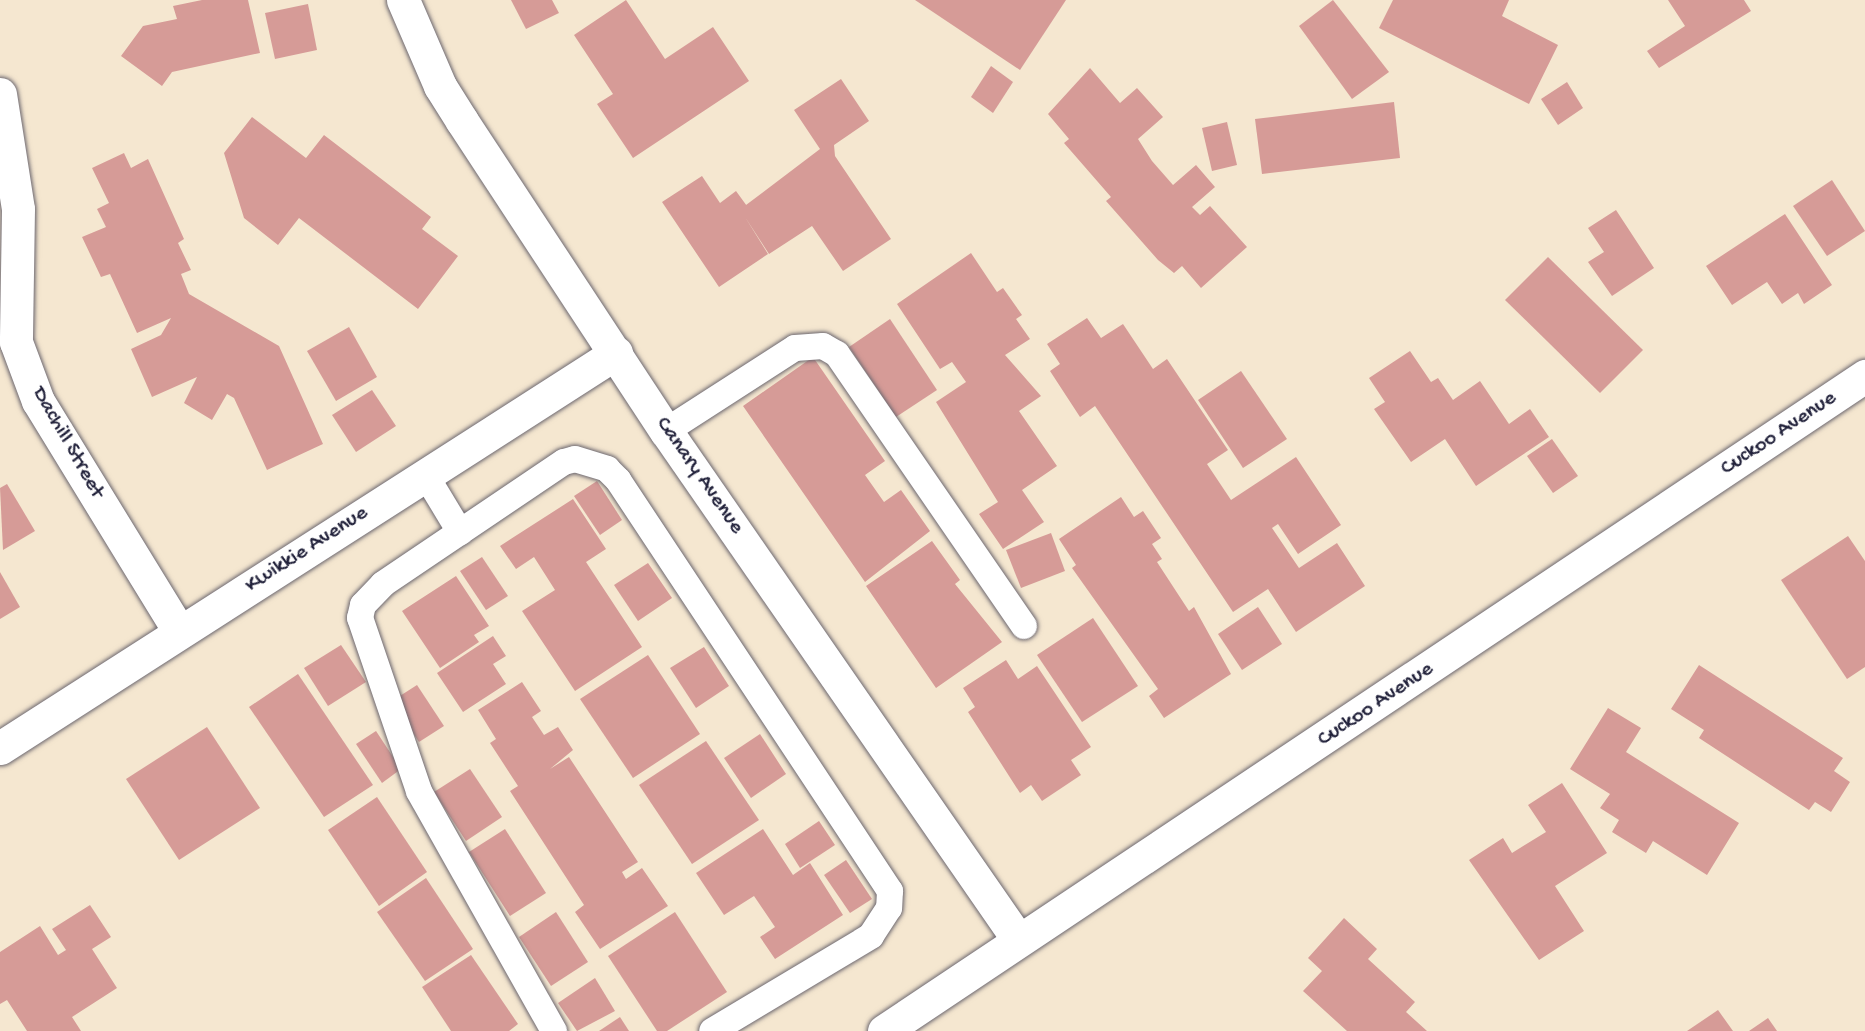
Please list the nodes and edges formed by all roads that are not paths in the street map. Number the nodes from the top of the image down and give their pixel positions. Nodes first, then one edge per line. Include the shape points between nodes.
1 (403, 0) edge
2 (0, 94) edge
3 (615, 352) junction
4 (1865, 376) edge
5 (666, 430) junction
6 (425, 474) junction
7 (460, 532) junction
8 (1024, 626) dead end
9 (179, 631) junction
10 (0, 748) edge
11 (1017, 938) junction
12 (554, 1031) edge
13 (712, 1031) edge
14 (884, 1031) edge

1 - 3 street, Canary Avenue via 440,86
2 - 9 street, Dachill Street via 18,209 16,342 38,401
3 - 5 street, Canary Avenue
3 - 6 street, Kwikkie Avenue
4 - 11 street, Cuckoo Avenue
5 - 8 lane via 795,348 824,346 837,354
5 - 11 street, Canary Avenue
6 - 7 lane
6 - 9 street, Kwikkie Avenue
7 - 12 lane via 373,592 363,605 360,629 419,791
7 - 13 lane via 564,462 575,459 606,469 890,891 888,908 871,936
9 - 10 street, Kwikkie Avenue
11 - 14 street, Cuckoo Avenue

